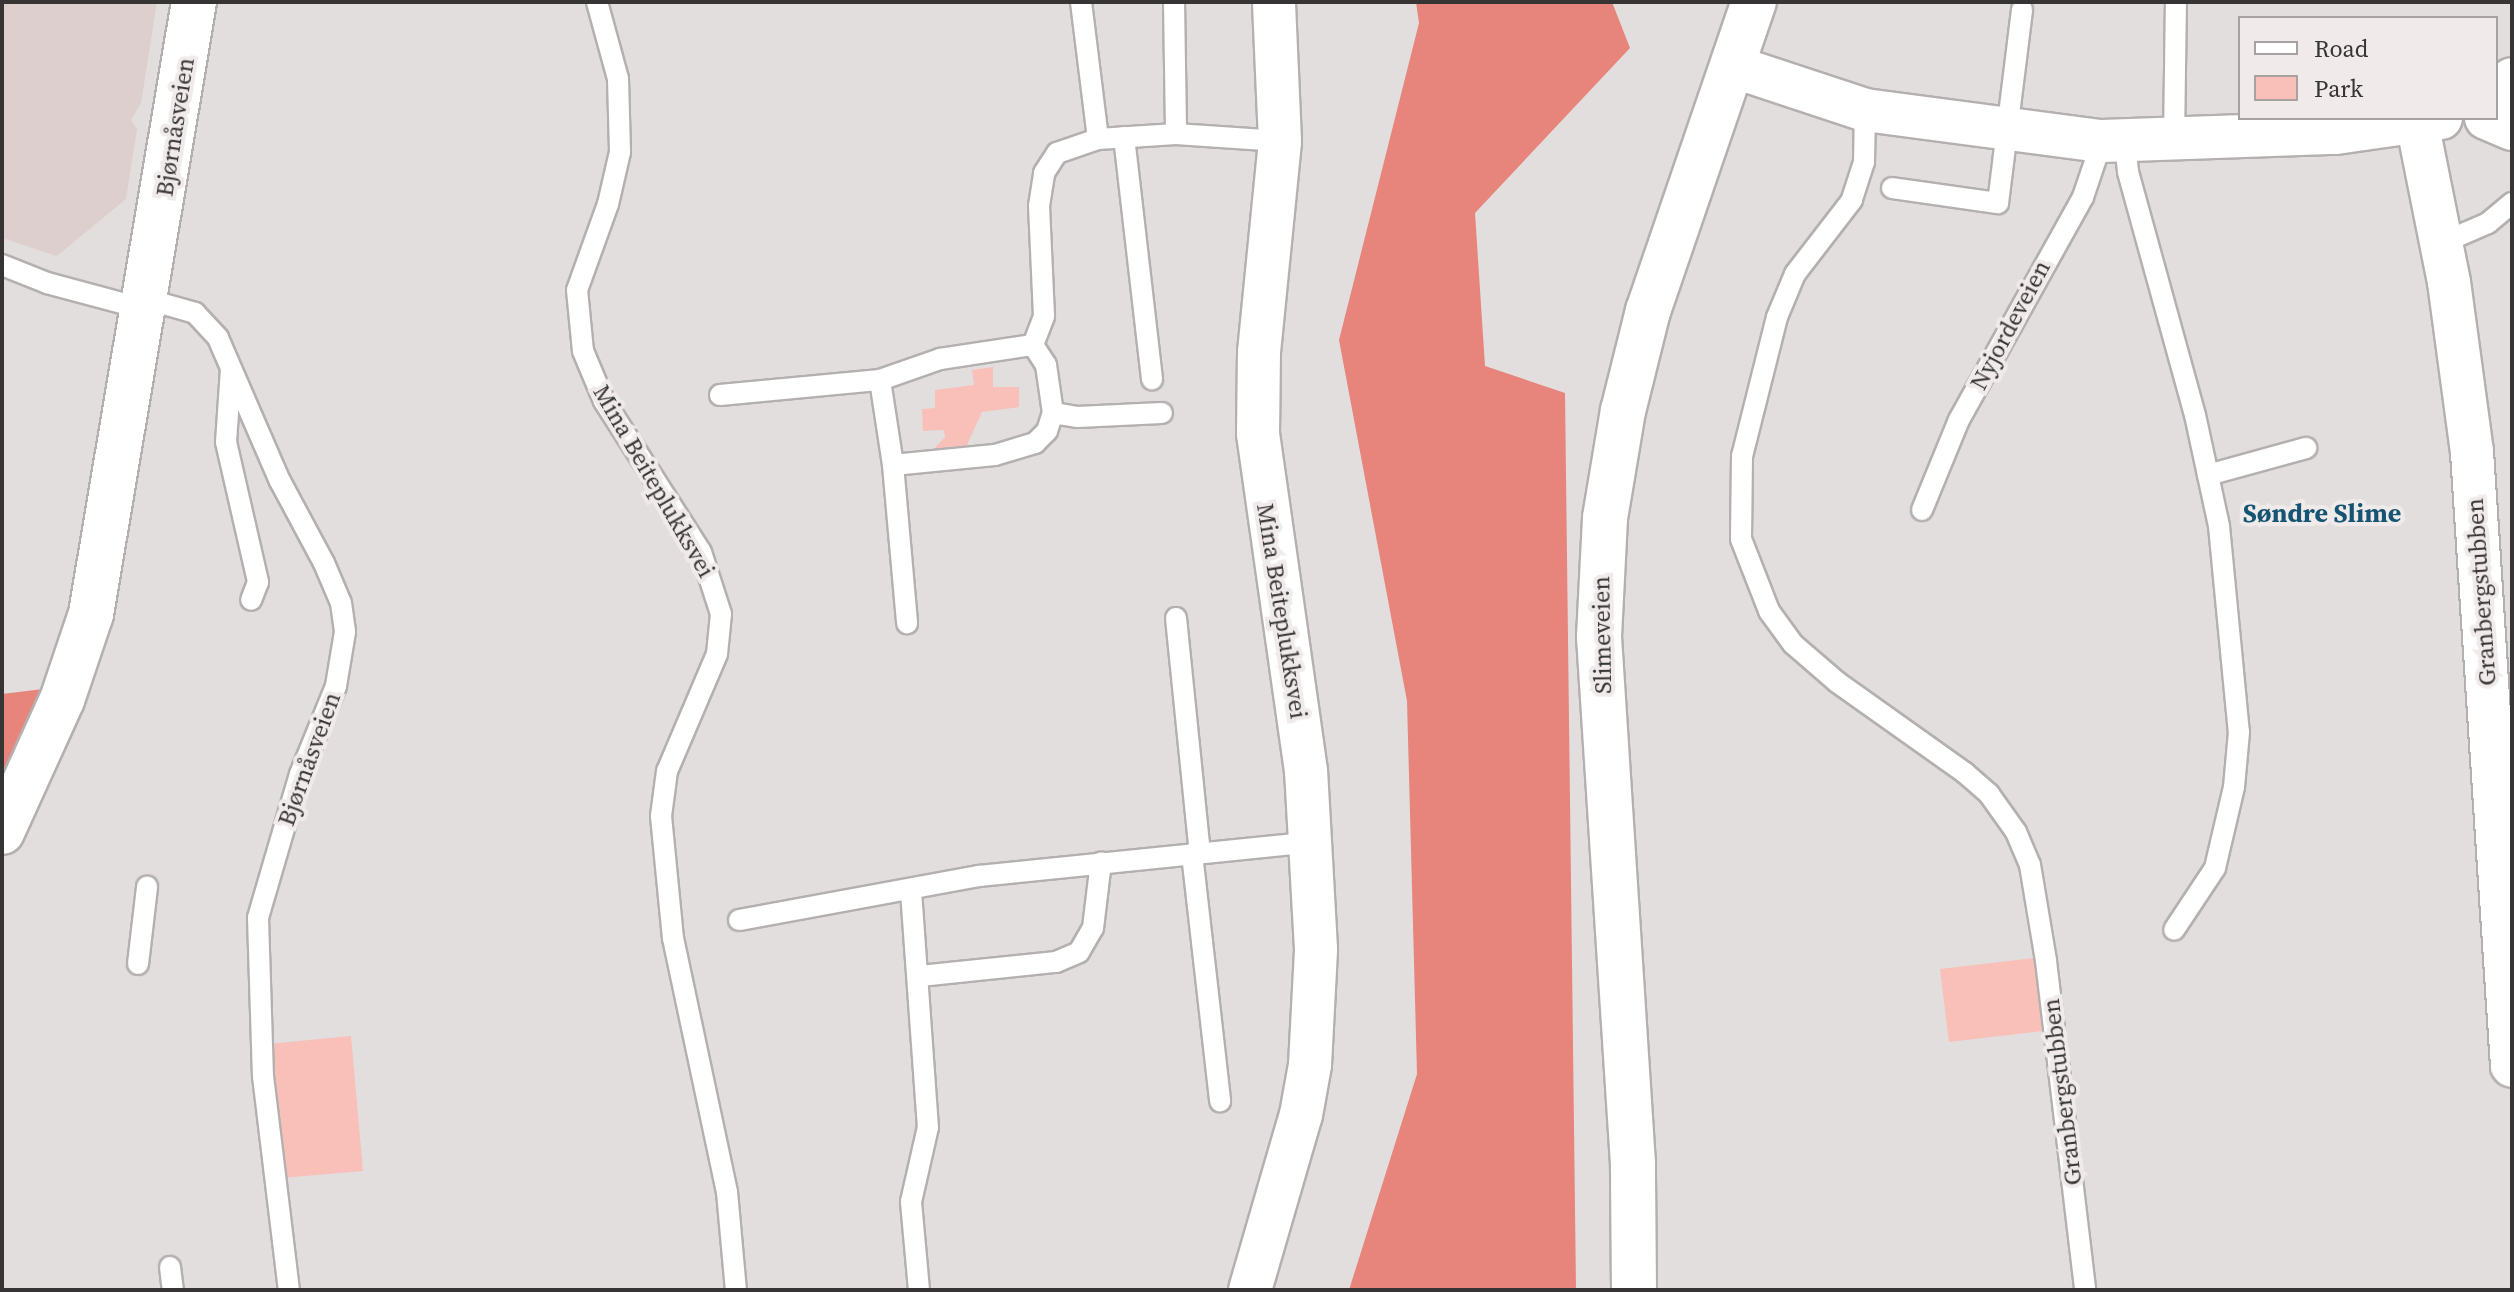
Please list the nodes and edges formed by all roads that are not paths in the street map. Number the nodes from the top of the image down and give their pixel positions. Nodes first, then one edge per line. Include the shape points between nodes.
1 (194, 2) edge
2 (597, 2) edge
3 (1081, 2) edge
4 (1174, 2) edge
5 (1274, 2) edge
6 (1754, 2) edge
7 (2176, 2) edge
8 (2022, 9) dead end
9 (1732, 66) junction
10 (1865, 110) junction
11 (2429, 120) edge
12 (2491, 120) edge
13 (2512, 129) edge
14 (2010, 132) junction
15 (1176, 134) junction
16 (1124, 137) junction
17 (1098, 139) junction
18 (1280, 141) junction
19 (2174, 141) junction
20 (2113, 142) junction
21 (1892, 188) dead end
22 (2512, 203) edge
23 (2442, 243) junction
24 (2, 265) edge
25 (145, 304) junction
26 (1033, 345) junction
27 (231, 369) junction
28 (1152, 379) dead end
29 (880, 380) junction
30 (720, 395) dead end
31 (1053, 413) junction
32 (1162, 413) dead end
33 (2306, 448) dead end
34 (893, 465) junction
35 (2208, 475) junction
36 (1922, 510) dead end
37 (251, 600) dead end
38 (1176, 618) dead end
39 (907, 623) dead end
40 (2, 832) edge
41 (1312, 842) junction
42 (1196, 853) junction
43 (1101, 862) junction
44 (147, 887) dead end
45 (911, 891) junction
46 (739, 920) dead end
47 (2174, 930) dead end
48 (138, 964) dead end
49 (920, 976) junction
50 (2512, 1066) edge
51 (1220, 1101) dead end
52 (170, 1267) dead end
53 (173, 1290) edge
54 (289, 1290) edge
55 (736, 1290) edge
56 (919, 1290) edge
57 (1250, 1290) edge
58 (1634, 1290) edge
59 (2085, 1290) edge

1 - 25 street, Bjørnåsveien
2 - 55 lane, Mina Beiteplukksvei via 618,79 620,152 608,204 577,290 583,351 604,401 701,552 721,614 717,654 667,771 661,816 673,938 721,1160
3 - 17 lane
4 - 15 lane
5 - 18 street, Mina Beiteplukksvei
6 - 9 street, Slimeveien
7 - 19 lane
8 - 14 lane
9 - 10 street
9 - 58 street, Slimeveien via 1674,226 1635,360 1612,465 1600,580 1633,1164
10 - 14 street
10 - 59 lane, Granbergstubben via 1864,162 1852,200 1795,274 1777,317 1742,456 1741,539 1769,611 1793,644 1989,794 2023,847 2046,961
11 - 19 street via 2336,133
11 - 23 street, Granbergstubben
12 - 13 street
14 - 20 street
14 - 21 lane via 1998,203
15 - 16 lane
15 - 18 lane
16 - 17 lane
16 - 28 lane
17 - 26 lane via 1057,153 1044,173 1039,206 1044,316
18 - 41 street, Mina Beiteplukksvei via 1259,352 1258,434
19 - 20 street
20 - 35 lane via 2128,172
20 - 36 lane, Nyjordeveien via 1959,420
22 - 23 lane via 2488,223
23 - 50 street, Granbergstubben via 2472,452
24 - 25 lane via 61,287
25 - 27 lane, Bjørnåsveien via 195,313 218,338
25 - 40 street, Bjørnåsveien via 91,614 62,700
26 - 29 lane via 940,359
26 - 31 lane via 1046,365
27 - 37 lane via 226,442 258,582
27 - 54 lane, Bjørnåsveien via 324,563 345,632 336,686 300,774 258,918 255,960 263,1076
29 - 30 lane
29 - 34 lane
31 - 32 lane
31 - 34 lane via 1047,431 1019,451
33 - 35 lane
34 - 39 lane
35 - 47 lane via 2226,579 2238,760 2215,868
38 - 42 lane
41 - 42 lane
41 - 57 street, Mina Beiteplukksvei via 1316,949 1310,1065 1290,1165
42 - 43 lane
42 - 51 lane
43 - 45 lane via 979,876
43 - 49 lane via 1093,928 1079,952 1056,962
44 - 48 lane
45 - 46 lane
45 - 49 lane
49 - 56 lane via 928,1127 911,1202
52 - 53 lane

